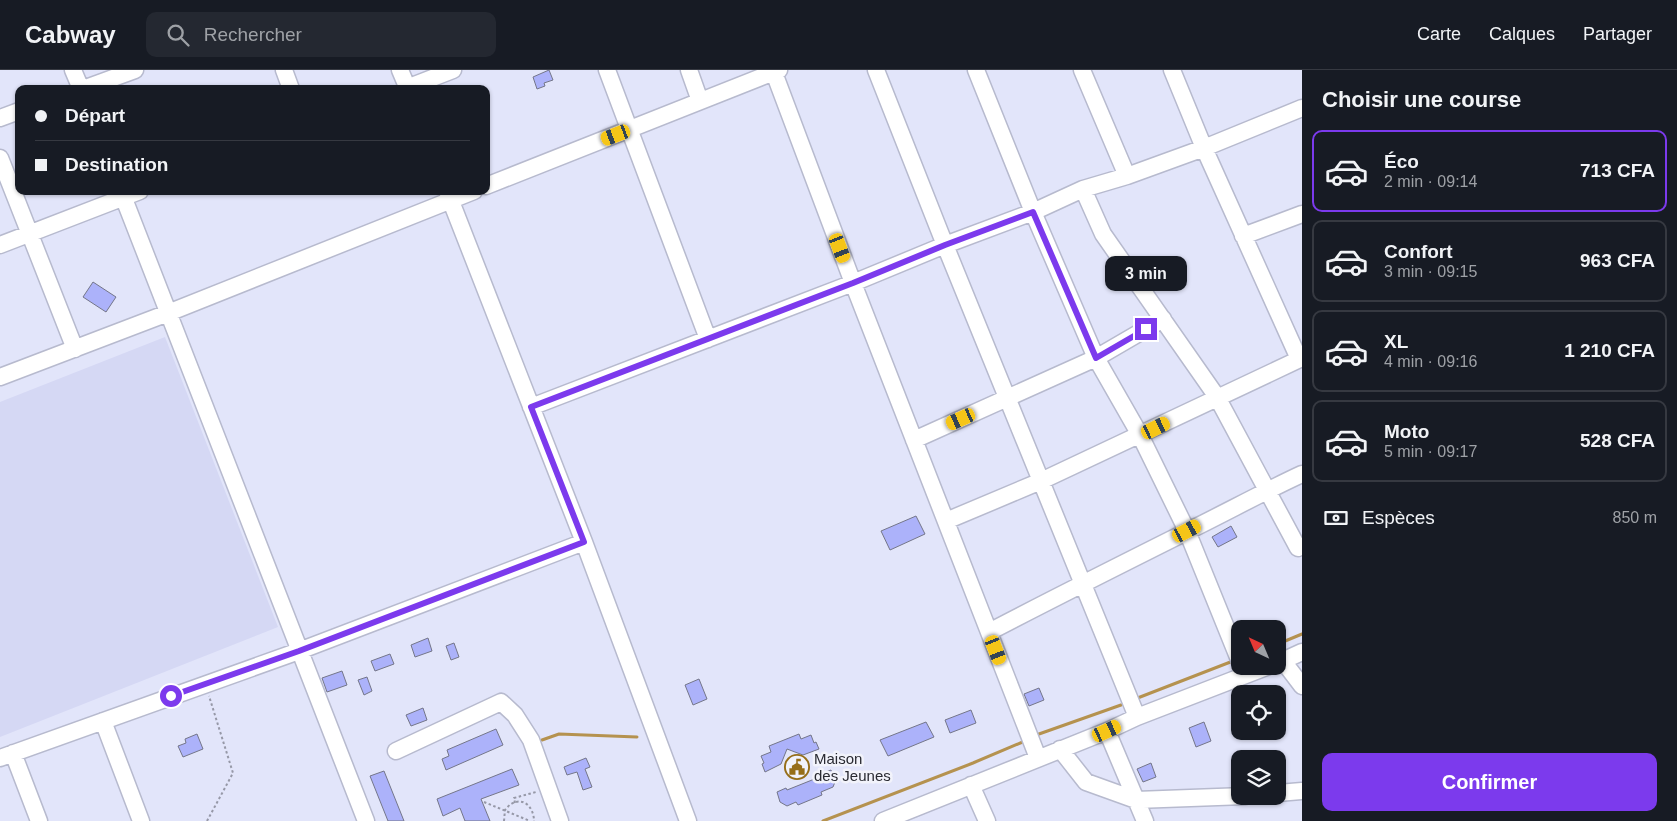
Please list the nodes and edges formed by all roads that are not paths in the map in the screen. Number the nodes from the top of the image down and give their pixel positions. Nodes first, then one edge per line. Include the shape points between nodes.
1 (73, 70) edge
2 (135, 70) edge
3 (284, 70) edge
4 (400, 70) edge
5 (453, 70) edge
6 (607, 70) edge
7 (689, 70) edge
8 (876, 70) edge
9 (976, 70) edge
10 (1082, 70) edge
11 (1172, 70) edge
12 (776, 71) edge
13 (80, 85) edge
14 (93, 85) edge
15 (290, 85) edge
16 (405, 85) edge
17 (414, 85) edge
18 (700, 101) junction
19 (1302, 108) edge
20 (15, 112) edge
21 (0, 118) edge
22 (630, 129) junction
23 (1204, 148) junction
24 (0, 158) edge
25 (1127, 176) junction
26 (490, 184) edge
27 (1083, 190) junction
28 (120, 195) edge
29 (122, 195) edge
30 (449, 196) edge
31 (1033, 212) junction
32 (1302, 214) edge
33 (30, 235) junction
34 (1244, 236) junction
35 (0, 245) edge
36 (945, 245) junction
37 (853, 283) junction
38 (168, 313) junction
39 (1163, 319) junction
40 (708, 340) junction
41 (75, 349) junction
42 (1096, 358) junction
43 (1301, 359) edge
44 (0, 376) edge
45 (1218, 397) junction
46 (1008, 399) junction
47 (531, 407) junction
48 (1140, 435) junction
49 (914, 440) junction
50 (1302, 474) edge
51 (1041, 481) junction
52 (1266, 490) junction
53 (946, 522) junction
54 (1187, 531) junction
55 (584, 542) junction
56 (1302, 546) edge
57 (1082, 583) junction
58 (989, 632) junction
59 (1231, 641) edge
60 (299, 651) junction
61 (1302, 652) edge
62 (1286, 659) edge
63 (1286, 672) edge
64 (1231, 673) edge
65 (1302, 686) edge
66 (1137, 717) junction
67 (103, 721) junction
68 (1107, 731) junction
69 (1060, 749) junction
70 (396, 751) dead end
71 (7, 755) edge
72 (1038, 758) junction
73 (971, 785) junction
74 (1302, 791) edge
75 (1286, 792) edge
76 (1231, 797) edge
77 (1136, 800) junction
78 (893, 819) edge
79 (39, 821) edge
80 (141, 821) edge
81 (366, 821) edge
82 (560, 821) edge
83 (688, 821) edge
84 (987, 821) edge
85 (1145, 821) edge

1 - 13 street
2 - 14 street
3 - 15 street
4 - 16 street
5 - 17 street
6 - 22 street
7 - 18 street
8 - 36 street
9 - 31 street
10 - 25 street
11 - 23 street
12 - 18 street
12 - 37 street
18 - 22 street
19 - 23 street
20 - 21 street
22 - 26 street
22 - 40 street
23 - 25 street
23 - 34 street
24 - 33 street
25 - 27 street
27 - 31 street
27 - 39 street via 1103,234
28 - 33 street
29 - 38 street
30 - 38 street
30 - 47 street
31 - 36 street
31 - 42 street
32 - 34 street
33 - 35 street
33 - 41 street
34 - 43 street
36 - 37 street
36 - 46 street
37 - 40 street
37 - 49 street
38 - 41 street
38 - 60 street
39 - 42 street
39 - 45 street
40 - 47 street
41 - 44 street
42 - 46 street
42 - 48 street
43 - 45 street
45 - 48 street
45 - 52 street
46 - 49 street
46 - 51 street
47 - 55 street
48 - 51 street
48 - 54 street
49 - 53 street
50 - 52 street
51 - 53 street
51 - 57 street
52 - 54 street
52 - 56 street via 1298,548
53 - 58 street
54 - 57 street
54 - 59 street
55 - 60 street
55 - 83 street
57 - 58 street
57 - 66 street
58 - 72 street
60 - 67 street
60 - 81 street
61 - 62 street
63 - 65 street
64 - 66 street
66 - 68 street
67 - 71 street
67 - 80 street
68 - 69 street
68 - 77 street
69 - 72 street
69 - 77 street via 1086,782
70 - 82 street via 501,702 515,715 531,740
71 - 79 street
72 - 73 street
73 - 78 street
73 - 84 street
74 - 75 street
76 - 77 street
77 - 85 street

